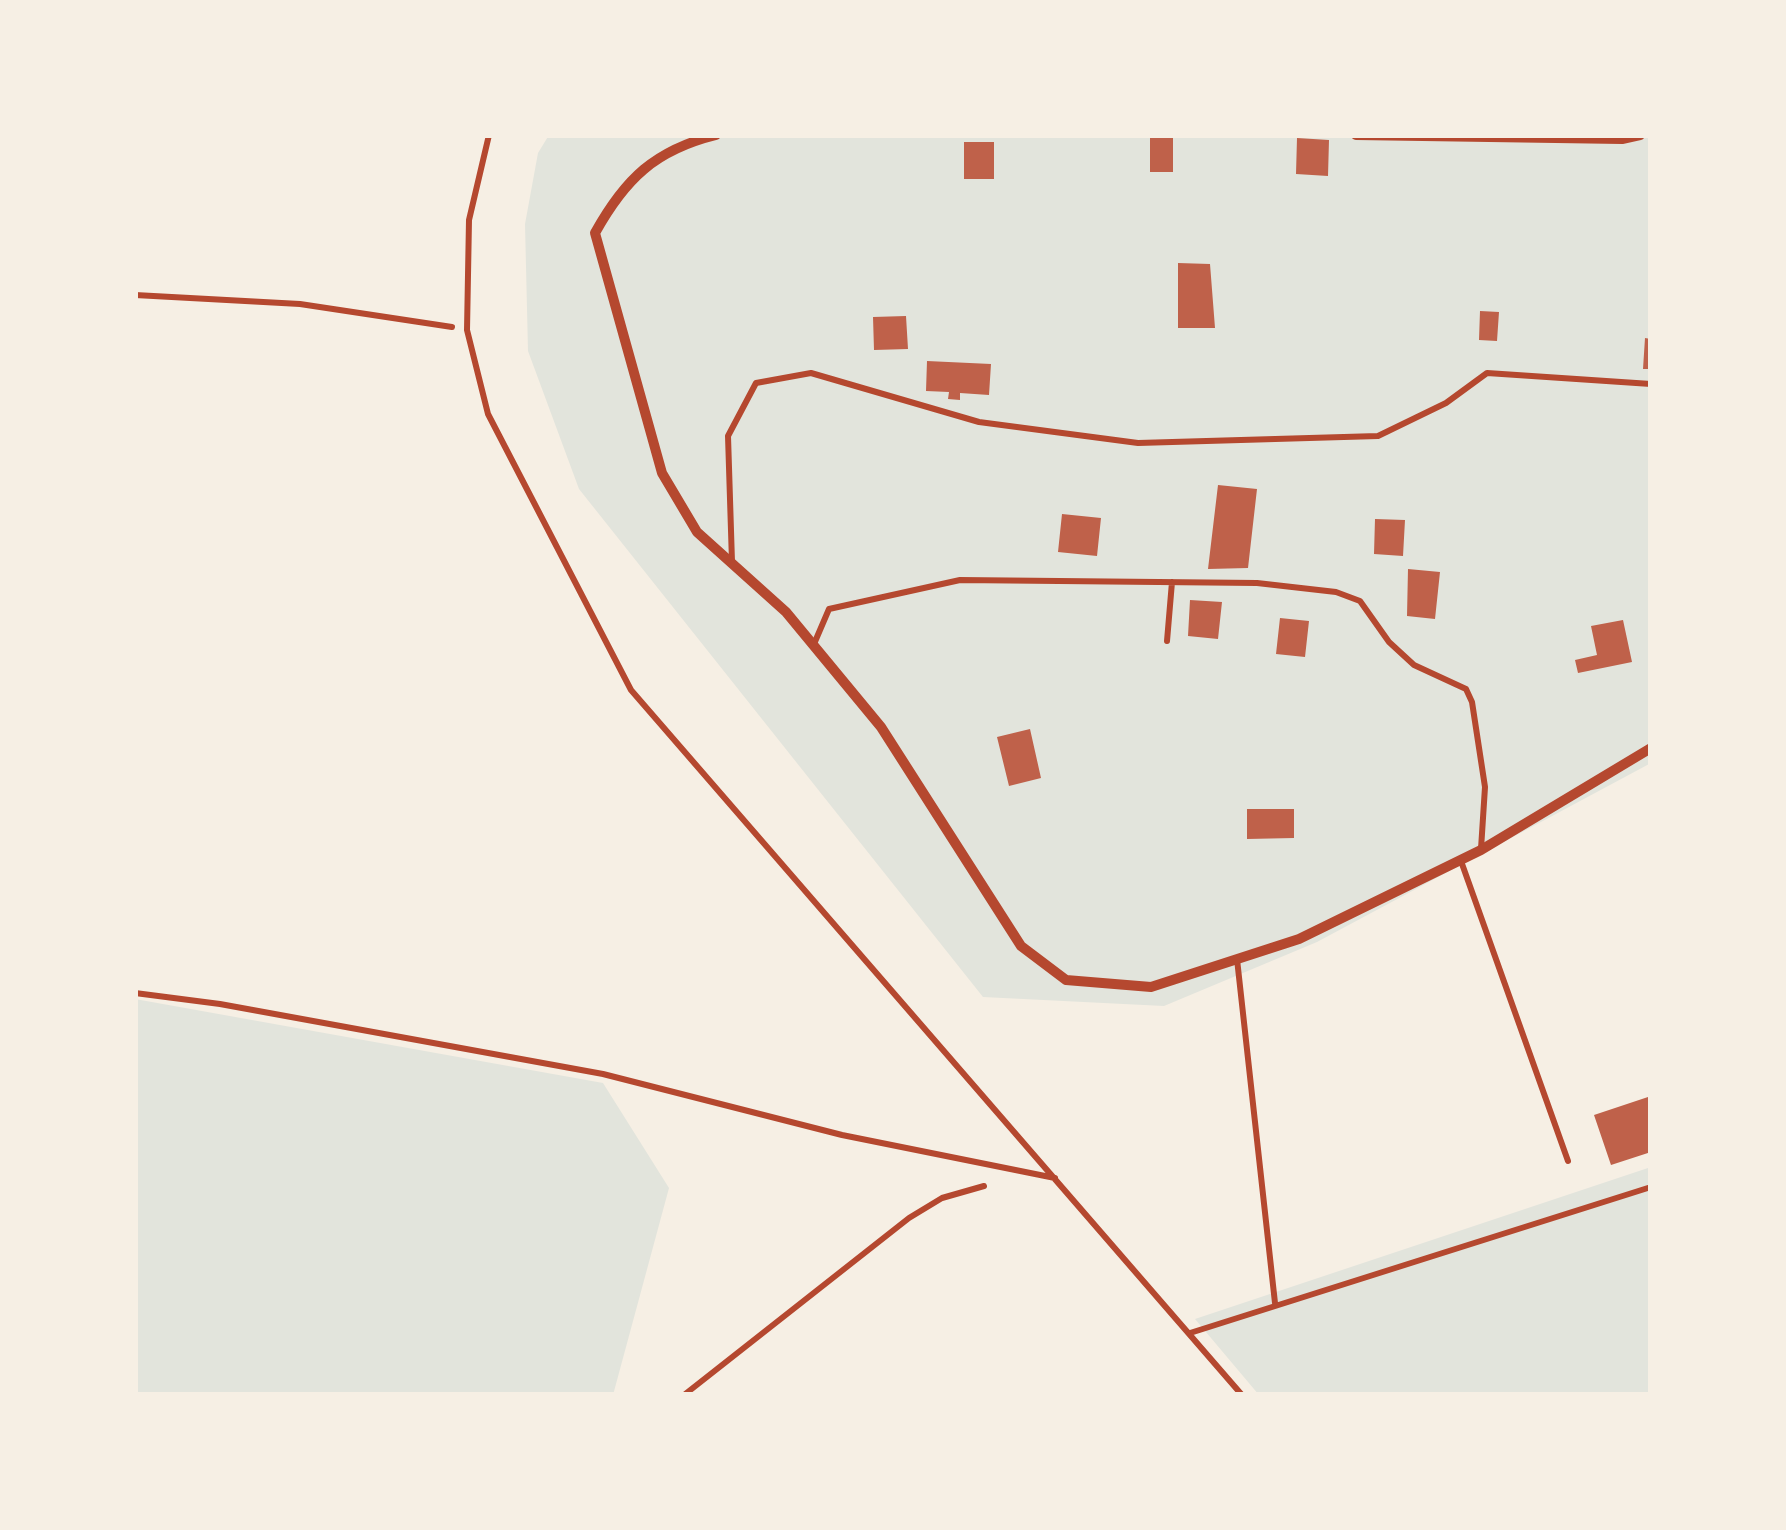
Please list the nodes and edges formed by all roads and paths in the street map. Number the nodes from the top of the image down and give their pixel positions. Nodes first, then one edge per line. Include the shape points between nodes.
1 (489, 135) edge
2 (716, 135) edge
3 (1356, 135) edge
4 (1640, 135) edge
5 (135, 295) edge
6 (467, 330) junction
7 (1651, 384) edge
8 (732, 563) junction
9 (1172, 582) junction
10 (1167, 641) dead end
11 (814, 645) junction
12 (1651, 748) edge
13 (1481, 850) junction
14 (1461, 860) junction
15 (1237, 959) junction
16 (135, 993) edge
17 (1568, 1162) dead end
18 (1056, 1178) junction
19 (993, 1186) dead end
20 (1651, 1187) edge
21 (1276, 1303) junction
22 (1189, 1333) junction
23 (684, 1395) edge
24 (1242, 1395) edge

1 - 6 lane via 469,220
2 - 8 street via 684,142 622,186 596,233 662,474 697,532
3 - 4 street
5 - 6 path via 300,304
6 - 18 lane via 488,414 632,690
7 - 8 lane via 1486,373 1446,403 1378,436 1138,443 979,422 811,373 756,383 728,436
8 - 11 street
9 - 10 lane
9 - 11 lane via 960,580 830,609
9 - 13 lane via 1336,592 1360,601 1414,665 1466,690 1485,786
11 - 15 street via 881,727 1022,946 1066,980 1151,987
12 - 13 street
13 - 14 street
14 - 15 street via 1298,939
14 - 17 lane
15 - 21 lane
16 - 18 lane via 603,1074 842,1135
18 - 22 lane
19 - 23 path via 942,1198 909,1218
20 - 21 lane
21 - 22 lane
22 - 24 lane

